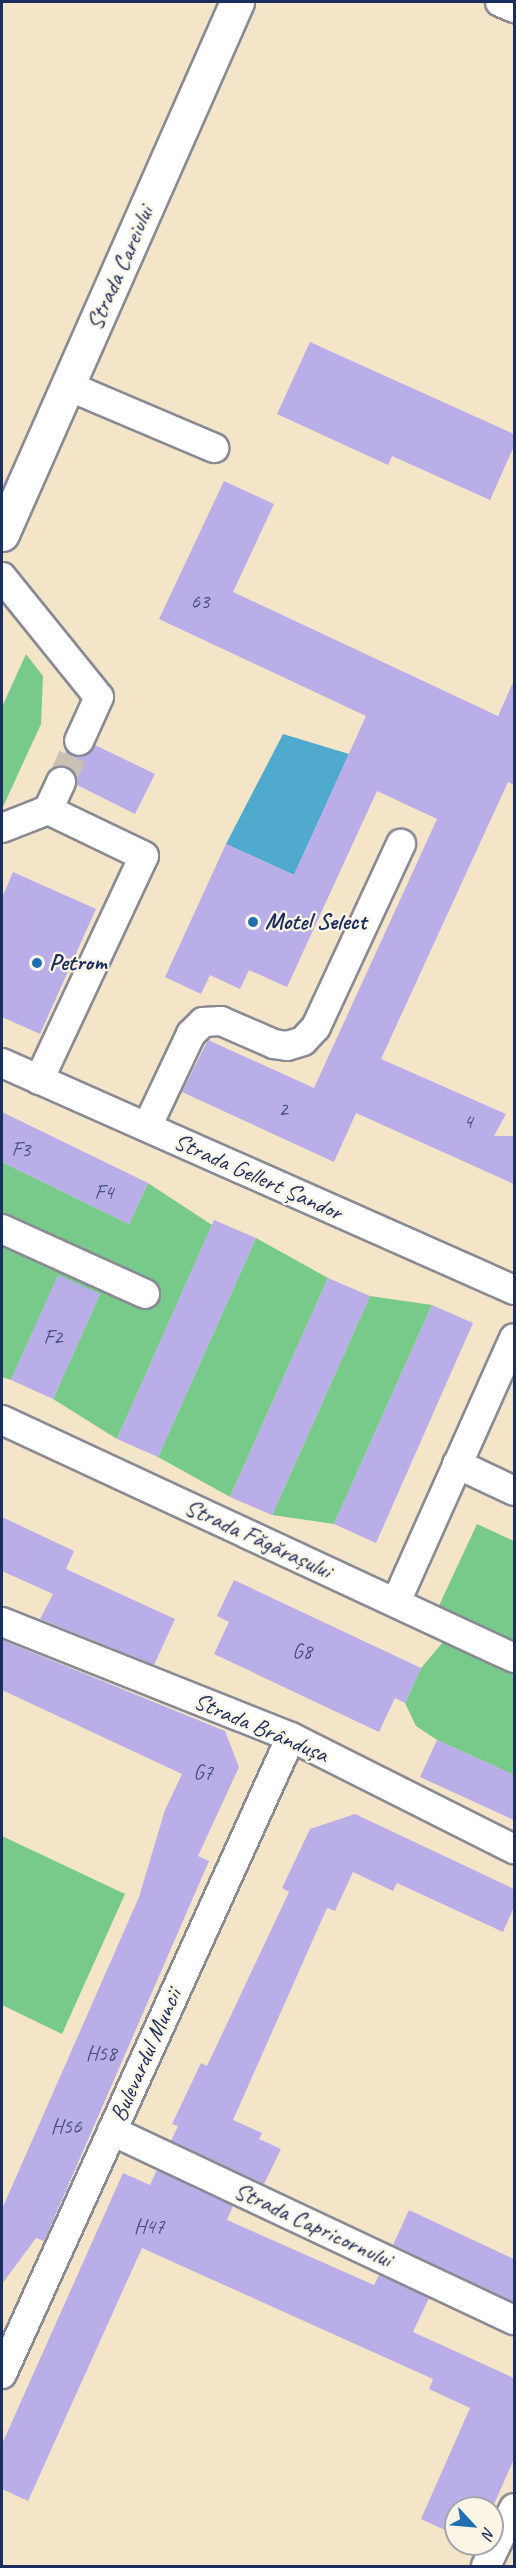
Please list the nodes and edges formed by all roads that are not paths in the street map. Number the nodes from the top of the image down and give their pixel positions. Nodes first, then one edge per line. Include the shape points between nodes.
1 (237, 2) edge
2 (500, 2) edge
3 (514, 8) edge
4 (68, 386) junction
5 (214, 448) dead end
6 (2, 534) edge
7 (2, 576) edge
8 (79, 741) tunnel mouth
9 (60, 782) tunnel mouth
10 (48, 810) junction
11 (2, 828) edge
12 (401, 844) dead end
13 (2, 1063) edge
14 (39, 1080) junction
15 (147, 1127) junction
16 (2, 1229) edge
17 (514, 1290) edge
18 (145, 1294) dead end
19 (514, 1338) edge
20 (2, 1420) edge
21 (456, 1464) junction
22 (514, 1491) edge
23 (396, 1602) junction
24 (2, 1622) edge
25 (514, 1658) edge
26 (291, 1737) junction
27 (514, 1849) edge
28 (112, 2131) junction
29 (514, 2320) edge
30 (4, 2359) edge
31 (514, 2508) edge
32 (486, 2566) edge

1 - 4 main road, Strada Careiului
2 - 3 street
4 - 5 street
4 - 6 main road, Strada Careiului
7 - 8 street via 99,697
9 - 10 street
10 - 11 street
10 - 14 street via 144,856
12 - 15 street via 316,1027 303,1041 287,1046 221,1021 203,1022 191,1034
13 - 14 street, Strada Gellert Șandor
14 - 15 street, Strada Gellert Șandor
15 - 17 street, Strada Gellert Șandor
16 - 18 street
19 - 21 street
20 - 23 street, Strada Făgărașului
21 - 22 street
21 - 23 street
23 - 25 street, Strada Făgărașului
24 - 26 street, Strada Brândușa
26 - 27 street, Strada Brândușa
26 - 28 street, Bulevardul Muncii
28 - 29 street, Strada Capricornului
28 - 30 street, Bulevardul Muncii
31 - 32 street

